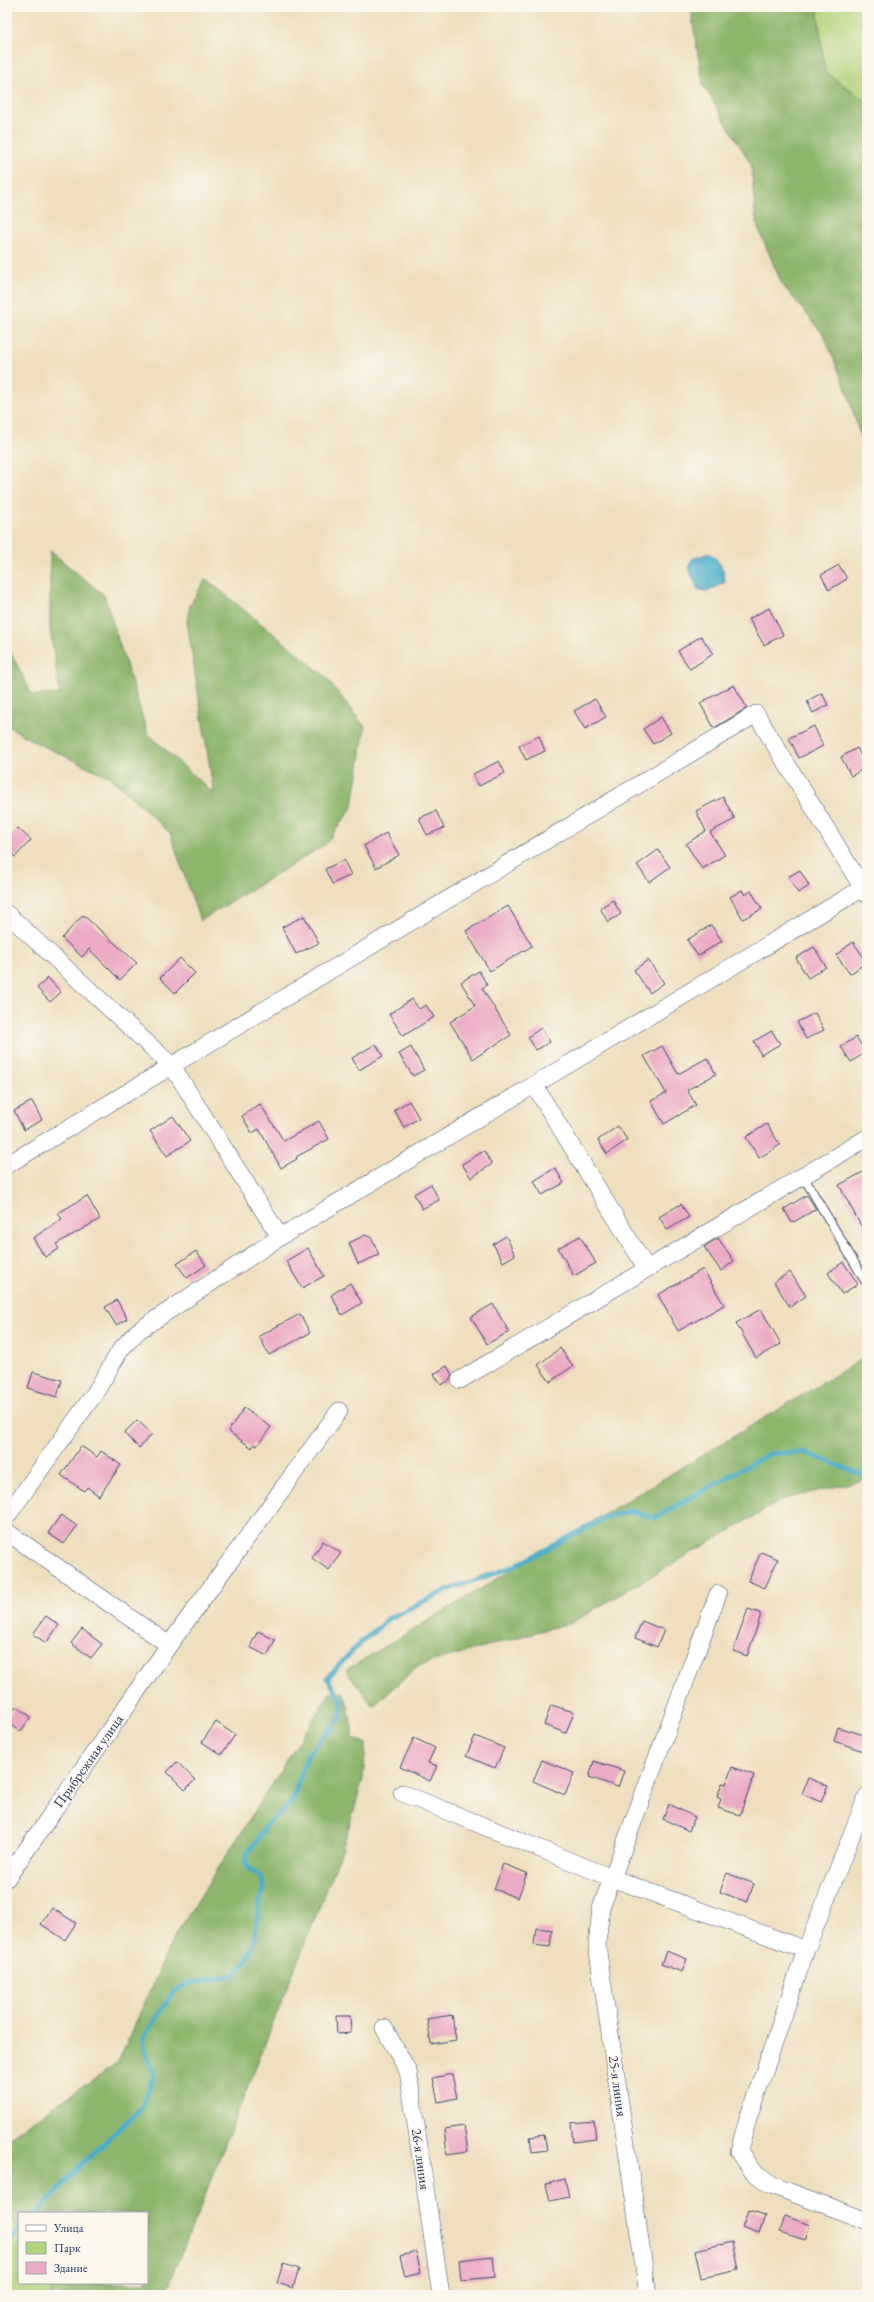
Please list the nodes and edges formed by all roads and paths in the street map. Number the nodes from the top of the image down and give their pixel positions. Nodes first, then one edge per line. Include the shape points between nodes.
1 (865, 892) edge
2 (7, 914) edge
3 (172, 1066) junction
4 (534, 1085) junction
5 (867, 1138) edge
6 (7, 1165) edge
7 (803, 1176) junction
8 (280, 1237) junction
9 (647, 1269) junction
10 (867, 1284) edge
11 (460, 1380) dead end
12 (339, 1412) dead end
13 (7, 1516) edge
14 (7, 1532) edge
15 (718, 1594) dead end
16 (169, 1644) junction
17 (402, 1793) dead end
18 (867, 1796) edge
19 (7, 1878) edge
20 (612, 1878) junction
21 (806, 1950) junction
22 (384, 2028) dead end
23 (867, 2221) edge
24 (441, 2295) edge
25 (648, 2295) edge

1 - 3 street via 756,714
1 - 4 street
2 - 3 street
3 - 6 street
3 - 8 street
4 - 8 street
4 - 9 street
5 - 7 street
7 - 9 street
7 - 10 lane
8 - 13 street via 138,1331 121,1349 95,1393
9 - 11 street
12 - 16 street, Прибрежная улица
14 - 16 street
15 - 20 street, 25-я линия
16 - 19 street, Прибрежная улица
17 - 20 street
18 - 21 street
20 - 21 street
20 - 25 street, 25-я линия via 601,1908 598,1945
21 - 23 street via 739,2151 752,2172 771,2185
22 - 24 street, 26-я линия via 408,2071

